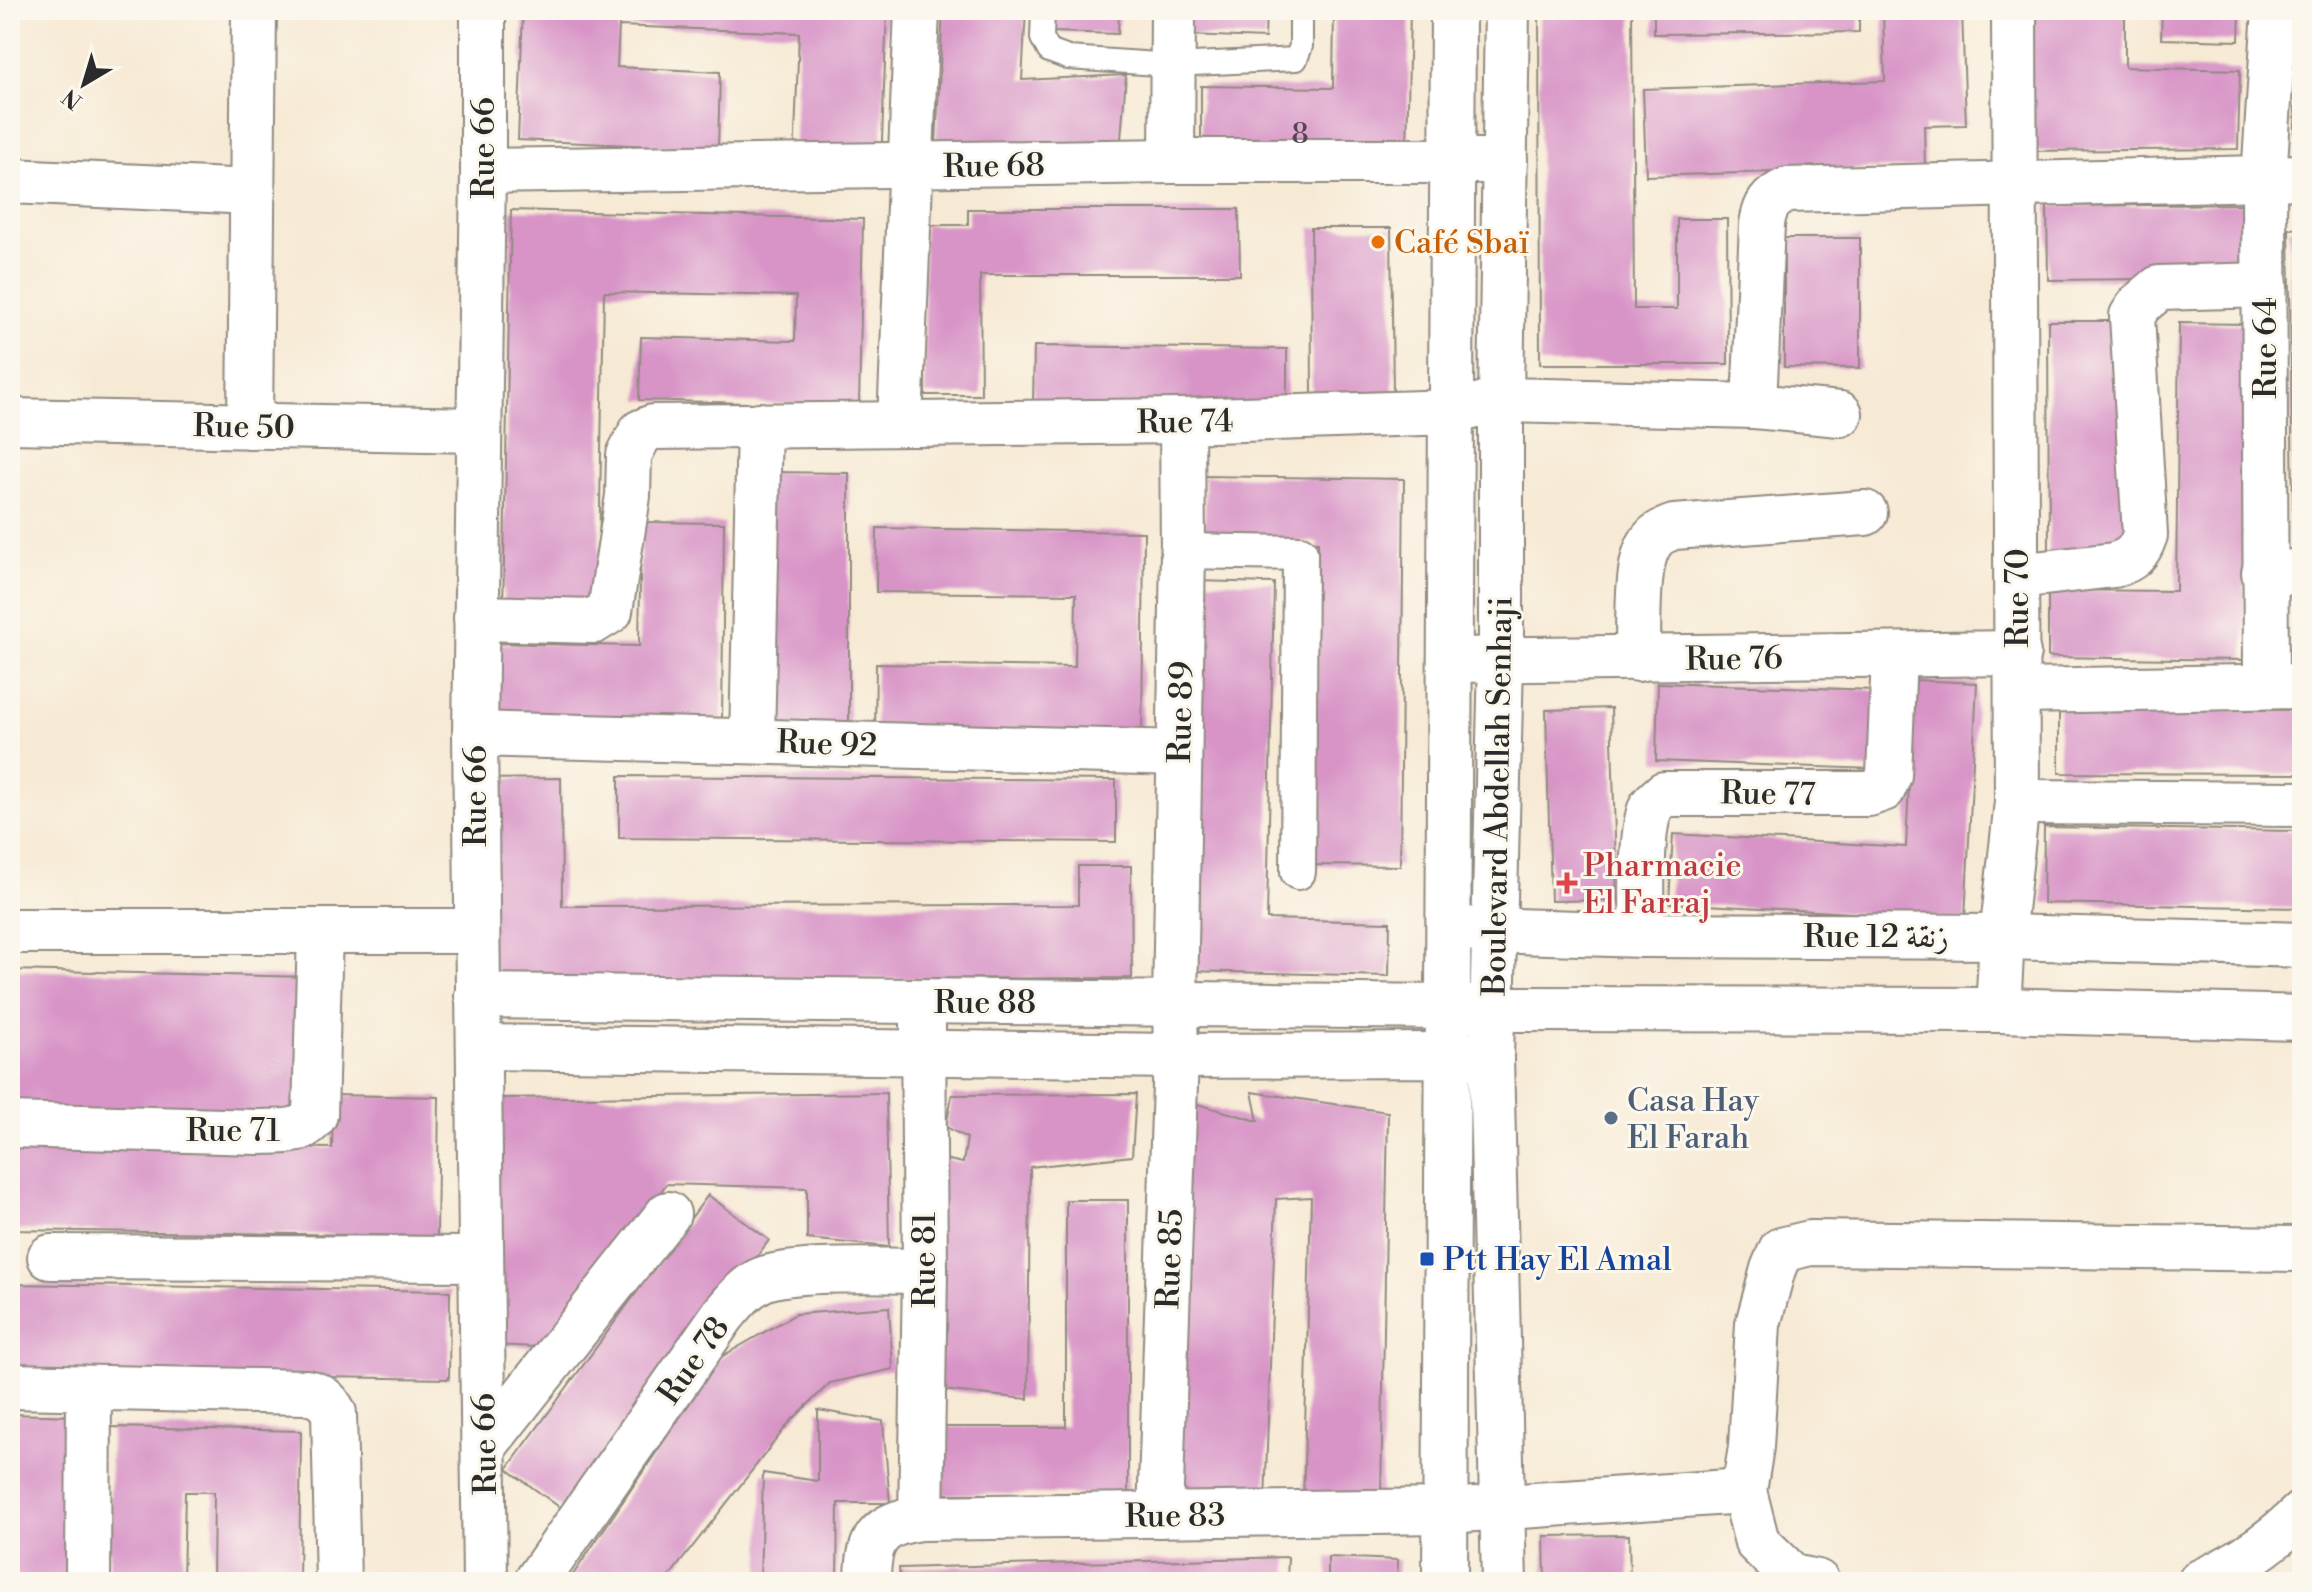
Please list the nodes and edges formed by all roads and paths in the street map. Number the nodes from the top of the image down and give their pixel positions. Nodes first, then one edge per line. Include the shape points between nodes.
1 (254, 10) edge
2 (483, 10) edge
3 (917, 10) edge
4 (1043, 10) edge
5 (1173, 10) edge
6 (1301, 10) edge
7 (1453, 10) edge
8 (1507, 10) edge
9 (2014, 10) edge
10 (2284, 15) edge
11 (1173, 65) junction
12 (1172, 161) junction
13 (1505, 161) junction
14 (1454, 162) junction
15 (911, 166) junction
16 (483, 171) junction
17 (2283, 177) edge
18 (10, 181) edge
19 (2014, 184) junction
20 (253, 192) junction
21 (2265, 285) junction
22 (1501, 400) junction
23 (1754, 406) junction
24 (1452, 412) junction
25 (1840, 414) dead end
26 (10, 421) edge
27 (1182, 421) junction
28 (900, 423) junction
29 (759, 425) junction
30 (250, 426) junction
31 (479, 430) junction
32 (1865, 513) dead end
33 (1183, 551) junction
34 (2283, 572) edge
35 (2018, 576) junction
36 (476, 618) junction
37 (1894, 655) junction
38 (1638, 659) junction
39 (1451, 660) junction
40 (1501, 661) junction
41 (2018, 672) junction
42 (2284, 686) edge
43 (475, 734) junction
44 (752, 741) junction
45 (1179, 753) junction
46 (2017, 802) junction
47 (2302, 804) edge
48 (1298, 872) dead end
49 (1495, 928) junction
50 (1449, 929) junction
51 (10, 931) edge
52 (320, 931) junction
53 (476, 931) junction
54 (1643, 935) junction
55 (2002, 937) junction
56 (2302, 945) edge
57 (477, 996) junction
58 (924, 1002) junction
59 (1175, 1003) junction
60 (1448, 1007) junction
61 (1493, 1009) junction
62 (1998, 1010) junction
63 (2302, 1018) edge
64 (479, 1047) junction
65 (923, 1053) junction
66 (1446, 1055) junction
67 (1176, 1056) junction
68 (1491, 1058) junction
69 (10, 1125) edge
70 (668, 1214) dead end
71 (2302, 1249) edge
72 (50, 1257) dead end
73 (481, 1259) junction
74 (925, 1271) junction
75 (10, 1386) edge
76 (89, 1388) junction
77 (485, 1445) junction
78 (1744, 1491) junction
79 (1503, 1507) junction
80 (1446, 1511) junction
81 (2302, 1513) edge
82 (1160, 1515) junction
83 (921, 1518) junction
84 (868, 1570) edge
85 (88, 1582) edge
86 (338, 1582) edge
87 (485, 1582) edge
88 (536, 1582) edge
89 (1445, 1582) edge
90 (1504, 1582) edge
91 (1817, 1582) edge
92 (2200, 1582) edge

1 - 20 street
2 - 16 street, Rue 66
3 - 15 street
4 - 11 lane via 1042,38 1049,51 1068,58
5 - 11 street
6 - 11 lane via 1296,59
7 - 14 street, Boulevard Abdellah Senhaji
8 - 13 street, Boulevard Abdellah Senhaji
9 - 19 street, Rue 70
10 - 17 street, Rue 64
11 - 12 street
12 - 14 street, Rue 68
12 - 15 street, Rue 68
13 - 14 street, Rue 68
13 - 22 street, Boulevard Abdellah Senhaji
14 - 24 street, Boulevard Abdellah Senhaji
15 - 16 street, Rue 68
15 - 28 street
16 - 31 street, Rue 66
17 - 19 street
17 - 21 street, Rue 64
18 - 20 street
19 - 23 street via 1787,190 1771,198 1762,224
19 - 35 street, Rue 70
20 - 30 street
21 - 34 street, Rue 64
21 - 35 street via 2159,288 2140,304 2132,316 2145,535 2141,547 2114,565
22 - 23 street, Rue 74
22 - 24 street, Rue 74
22 - 40 street, Boulevard Abdellah Senhaji
23 - 25 street, Rue 74
24 - 27 street, Rue 74
24 - 39 street, Boulevard Abdellah Senhaji
26 - 30 street, Rue 50
27 - 28 street, Rue 74
27 - 33 street, Rue 89
28 - 29 street, Rue 74
29 - 36 street, Rue 74 via 653,427 641,432 629,455 610,611 594,621
29 - 44 street
30 - 31 street, Rue 50
31 - 36 street, Rue 66
32 - 38 street via 1674,527 1659,533 1642,562
33 - 45 street, Rue 89
33 - 48 street via 1300,553
34 - 42 street, Rue 64
35 - 41 street, Rue 70
36 - 43 street, Rue 66
37 - 38 street, Rue 76
37 - 41 street, Rue 76
37 - 54 street, Rue 77 via 1889,775 1883,789 1869,794 1664,794 1652,804 1647,819
38 - 40 street, Rue 76
39 - 40 street, Rue 76
39 - 50 street, Boulevard Abdellah Senhaji
40 - 49 street, Boulevard Abdellah Senhaji
41 - 42 street, Rue 76
41 - 46 street, Rue 70
43 - 44 street, Rue 92
43 - 53 street, Rue 66
44 - 45 street, Rue 92
45 - 59 street, Rue 89
46 - 47 street
46 - 55 street, Rue 70
49 - 50 street, Rue 12 زنقة
49 - 54 street, Rue 12 زنقة
49 - 61 street, Boulevard Abdellah Senhaji
50 - 60 street, Boulevard Abdellah Senhaji
51 - 52 street
52 - 53 street
52 - 69 street, Rue 71 via 315,1115 308,1125 295,1131 258,1132
53 - 57 street, Rue 66
54 - 55 street, Rue 12 زنقة
55 - 56 street, Rue 12 زنقة
55 - 62 street, Rue 70
57 - 58 street, Rue 88
57 - 64 street, Rue 66
58 - 59 street, Rue 88
58 - 65 street, Rue 81
59 - 60 street, Rue 88
59 - 67 street, Rue 85
60 - 61 street, Rue 88
60 - 66 street, Boulevard Abdellah Senhaji
61 - 62 street, Rue 88
61 - 68 street, Boulevard Abdellah Senhaji
62 - 63 street, Rue 88
64 - 65 street, Rue 88
64 - 73 street, Rue 66
65 - 67 street, Rue 88
65 - 74 street, Rue 81
66 - 67 street, Rue 88
66 - 68 street, Rue 88
66 - 80 street, Boulevard Abdellah Senhaji
67 - 82 street, Rue 85
68 - 79 street, Boulevard Abdellah Senhaji
70 - 77 street
71 - 78 street via 1810,1243 1781,1250 1758,1324
72 - 73 street
73 - 77 street, Rue 66
74 - 83 street, Rue 81
74 - 88 street, Rue 78 via 788,1274 761,1280 741,1295
75 - 76 street
76 - 85 street
76 - 86 street via 306,1392 328,1402 334,1413
77 - 87 street, Rue 66
78 - 79 street, Rue 83
78 - 91 street via 1757,1542 1793,1577
79 - 80 street, Rue 83
79 - 90 street, Boulevard Abdellah Senhaji
80 - 82 street, Rue 83
80 - 89 street, Boulevard Abdellah Senhaji
81 - 92 street via 2276,1538
82 - 83 street, Rue 83
83 - 84 street, Rue 83 via 885,1528 874,1540

